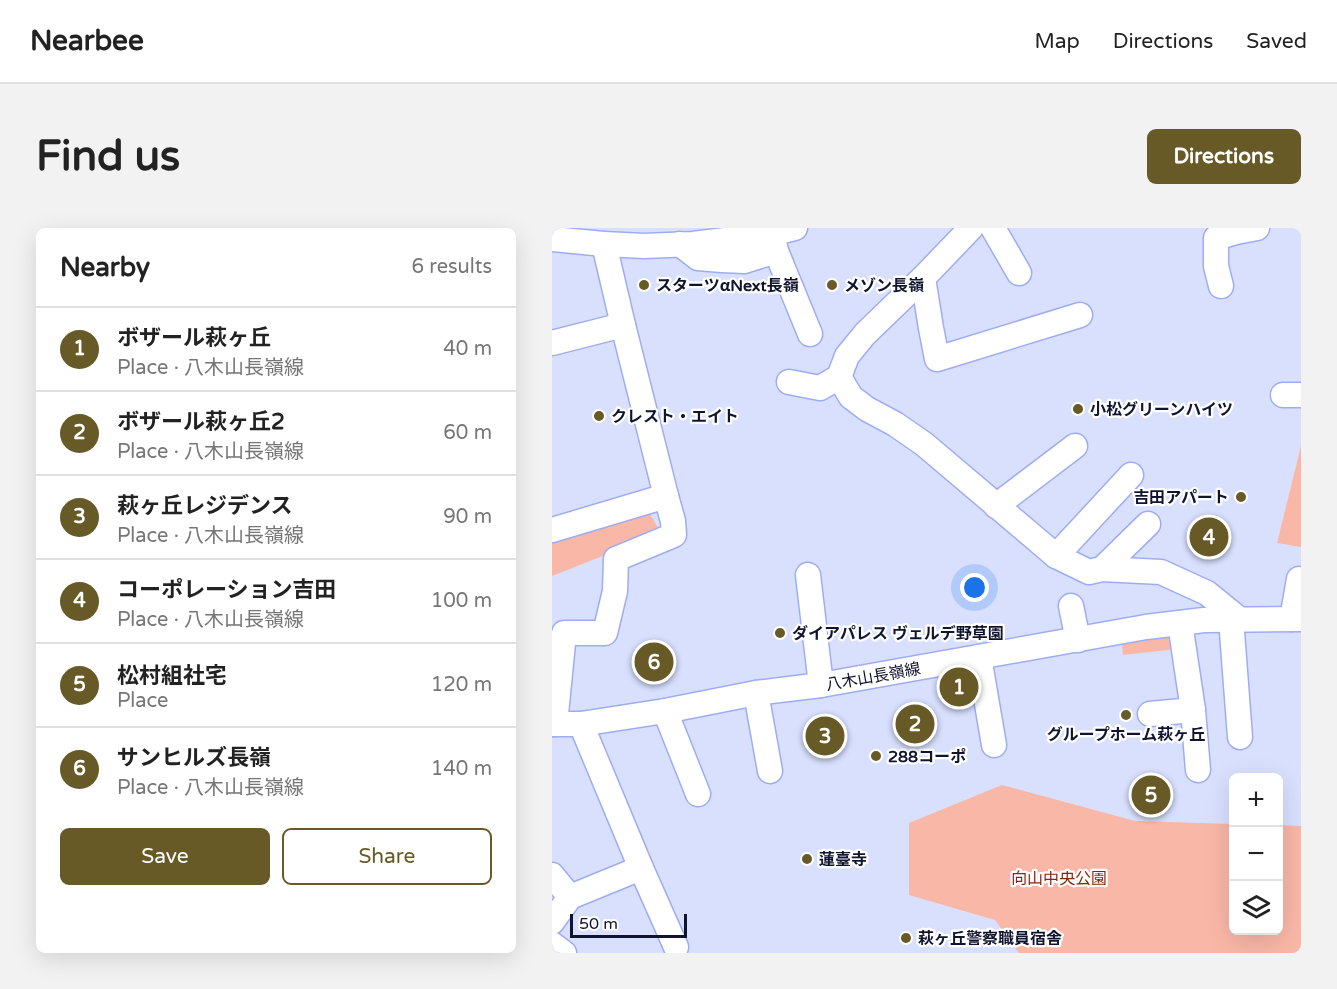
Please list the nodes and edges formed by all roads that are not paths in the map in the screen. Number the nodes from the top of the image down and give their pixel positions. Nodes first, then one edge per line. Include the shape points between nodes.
1 (795, 228) edge
2 (971, 228) edge
3 (993, 228) edge
4 (1243, 229) edge
5 (552, 239) edge
6 (774, 242) junction
7 (604, 244) junction
8 (1019, 273) dead end
9 (923, 278) junction
10 (1221, 286) dead end
11 (1080, 315) dead end
12 (623, 325) junction
13 (810, 334) dead end
14 (552, 343) edge
15 (839, 377) junction
16 (789, 382) dead end
17 (1075, 446) dead end
18 (1131, 475) dead end
19 (666, 496) junction
20 (996, 506) junction
21 (1148, 525) dead end
22 (552, 530) edge
23 (1056, 556) junction
24 (1102, 568) junction
25 (808, 575) dead end
26 (1299, 579) dead end
27 (1071, 606) dead end
28 (1235, 619) junction
29 (1297, 619) edge
30 (1180, 623) junction
31 (1078, 640) junction
32 (979, 657) junction
33 (821, 685) junction
34 (756, 693) junction
35 (1193, 710) junction
36 (665, 711) junction
37 (1150, 714) dead end
38 (553, 724) edge
39 (581, 724) junction
40 (1240, 737) dead end
41 (994, 745) dead end
42 (1198, 770) dead end
43 (770, 771) dead end
44 (698, 794) dead end
45 (640, 868) junction
46 (552, 875) edge
47 (570, 897) junction
48 (552, 922) edge
49 (552, 944) edge
50 (676, 947) dead end
51 (564, 953) edge

1 - 6 street
2 - 9 street
3 - 8 street
4 - 10 street via 1216,238
5 - 7 street
6 - 7 street
6 - 13 street
7 - 12 street
9 - 11 street via 937,359
9 - 15 street via 865,334 848,356
12 - 14 street
12 - 19 street
15 - 16 street via 820,388
15 - 20 street via 851,397 924,444
17 - 20 street
18 - 23 street
19 - 22 street
19 - 38 street via 674,535 616,559 615,591 605,633 564,633
20 - 23 street
21 - 24 street
23 - 24 street via 1089,573
24 - 28 street via 1161,572 1207,593
25 - 33 street
26 - 29 street
27 - 31 street
28 - 29 street, 八木山長嶺線
28 - 30 street, 八木山長嶺線
28 - 40 street
30 - 31 street, 八木山長嶺線
30 - 35 street
31 - 32 street, 八木山長嶺線
32 - 33 street, 八木山長嶺線
32 - 41 street
33 - 34 street, 八木山長嶺線
34 - 36 street, 八木山長嶺線
34 - 43 street
35 - 37 street
35 - 42 street
36 - 39 street, 八木山長嶺線
36 - 44 street
38 - 39 street, 八木山長嶺線
39 - 45 street
45 - 47 street
45 - 50 street
46 - 47 street
47 - 48 street
49 - 51 street

